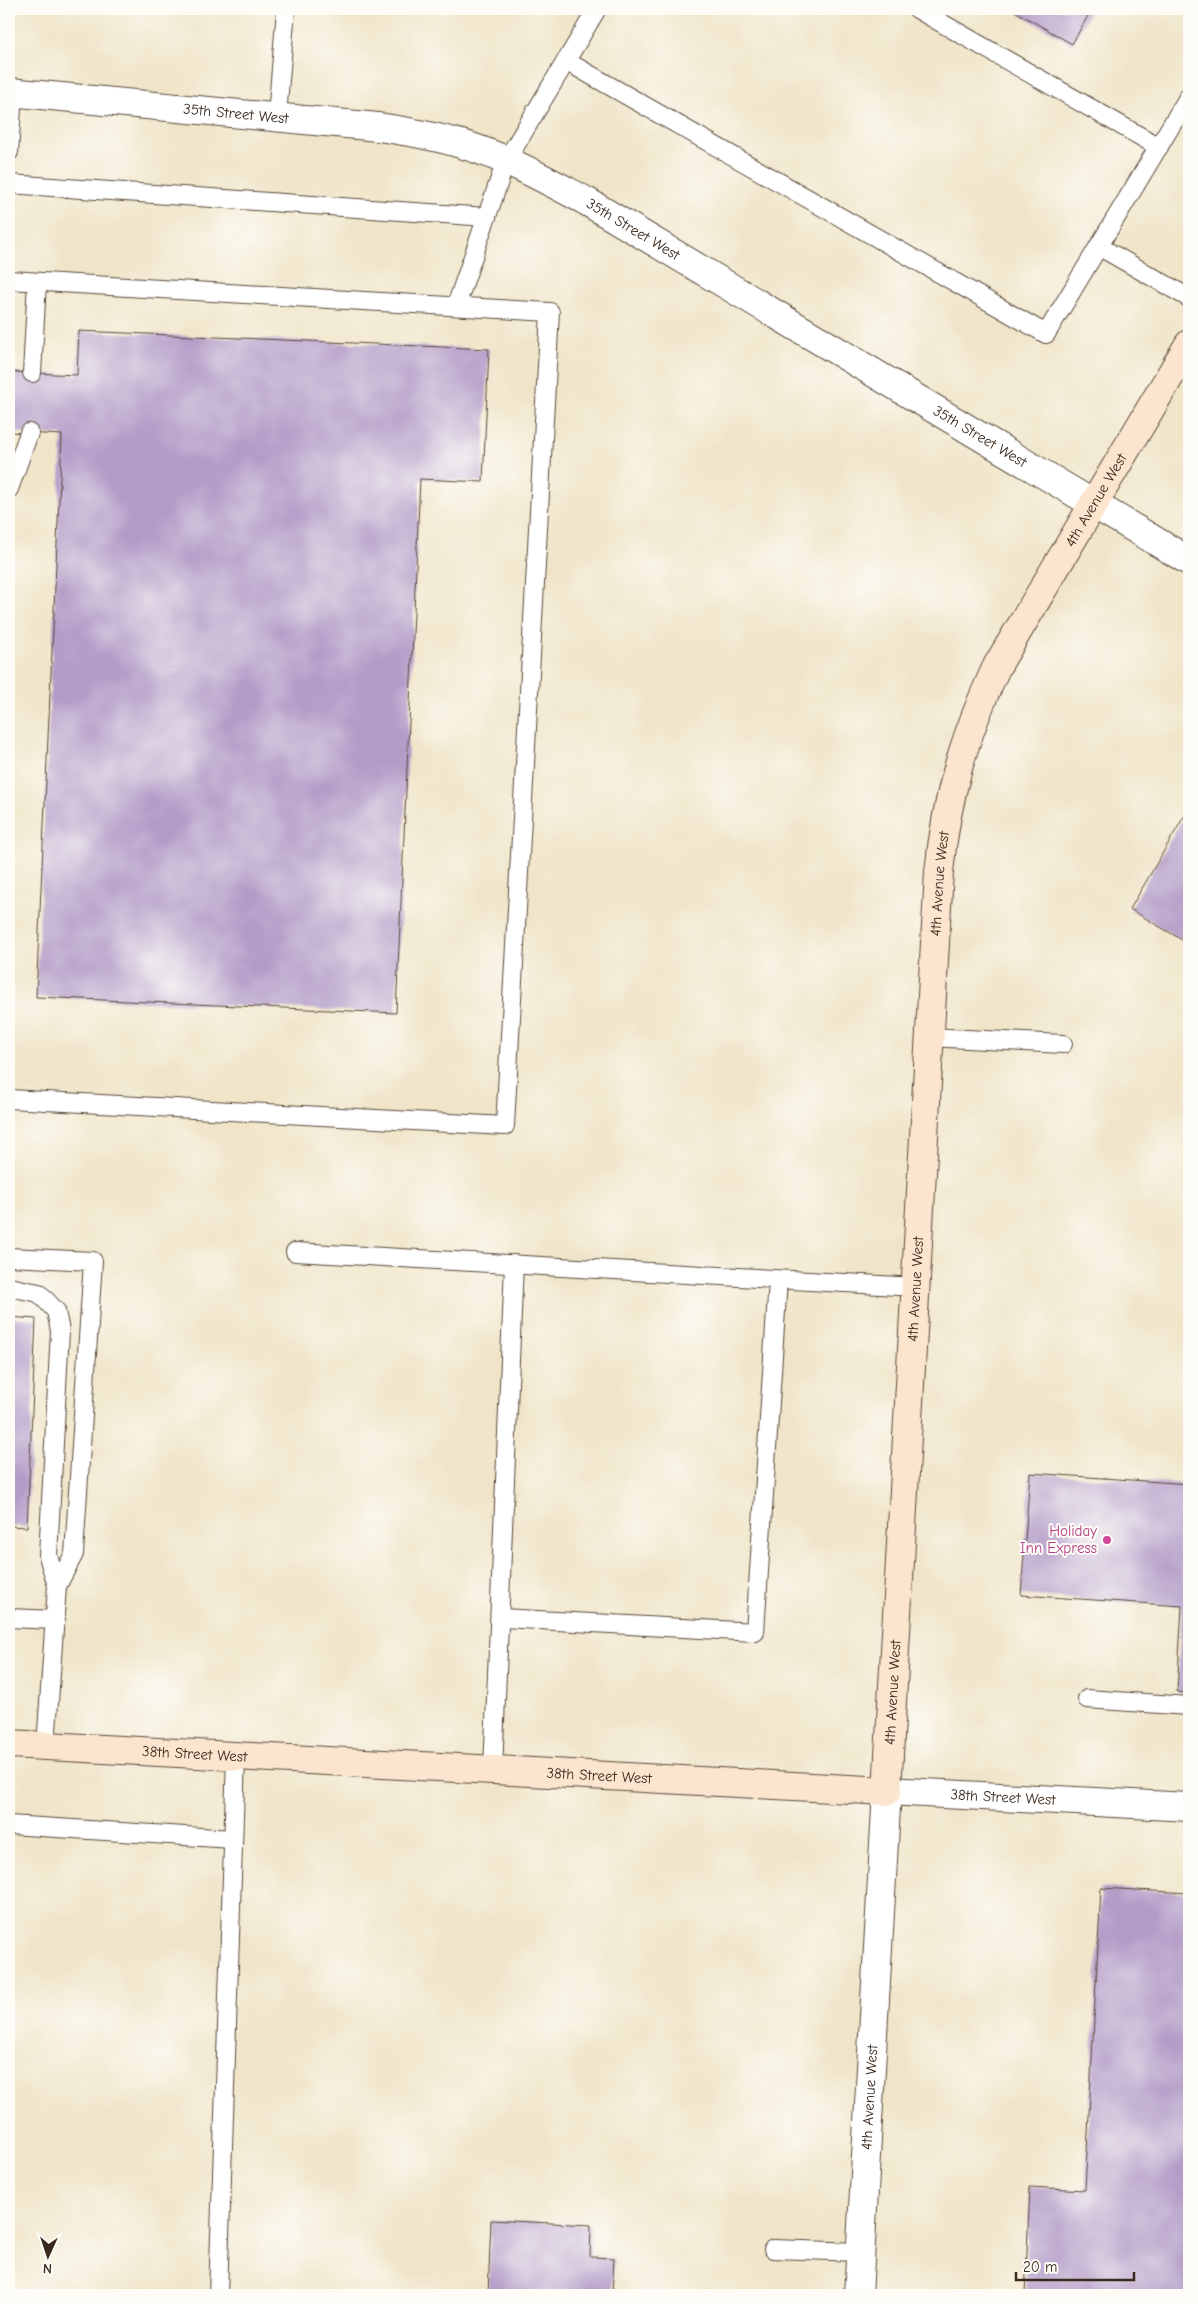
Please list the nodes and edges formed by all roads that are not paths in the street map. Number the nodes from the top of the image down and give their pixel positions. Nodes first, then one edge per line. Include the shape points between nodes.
1 (286, 9) edge
2 (597, 9) edge
3 (917, 9) edge
4 (566, 62) junction
5 (11, 93) edge
6 (1189, 96) edge
7 (277, 116) junction
8 (1159, 147) junction
9 (9, 152) edge
10 (506, 161) junction
11 (9, 184) edge
12 (487, 217) junction
13 (1100, 247) junction
14 (9, 280) edge
15 (37, 282) junction
16 (1189, 298) edge
17 (456, 306) junction
18 (1189, 344) edge
19 (32, 373) dead end
20 (29, 433) dead end
21 (9, 489) edge
22 (1094, 505) junction
23 (1189, 560) edge
24 (929, 1037) junction
25 (1063, 1044) dead end
26 (9, 1099) edge
27 (295, 1252) dead end
28 (9, 1257) edge
29 (514, 1264) junction
30 (778, 1280) junction
31 (916, 1287) junction
32 (9, 1288) edge
33 (57, 1586) junction
34 (9, 1618) edge
35 (500, 1618) junction
36 (56, 1620) junction
37 (1088, 1699) dead end
38 (1189, 1706) edge
39 (9, 1744) edge
40 (46, 1746) junction
41 (236, 1757) junction
42 (493, 1770) junction
43 (888, 1791) junction
44 (1189, 1807) edge
45 (9, 1825) edge
46 (233, 1839) junction
47 (773, 2249) dead end
48 (860, 2252) junction
49 (218, 2295) edge
50 (858, 2295) edge

1 - 7 lane
2 - 4 lane
3 - 8 lane
4 - 10 lane
4 - 13 lane via 1046,334
5 - 7 street, 35th Street West
5 - 9 lane
6 - 8 lane
7 - 10 street, 35th Street West via 419,133 462,144
8 - 13 lane
10 - 12 lane
10 - 22 street, 35th Street West via 586,201
11 - 12 lane
12 - 17 lane
13 - 16 lane
14 - 15 lane
15 - 17 lane
15 - 19 lane
17 - 26 lane via 550,312 505,1126
18 - 22 street, 4th Avenue West
20 - 21 lane
22 - 23 street, 35th Street West
22 - 24 street, 4th Avenue West via 997,666 961,753 943,831
24 - 25 lane
24 - 31 street, 4th Avenue West
27 - 29 lane
28 - 33 lane via 92,1262 74,1554
29 - 30 lane
29 - 35 lane
30 - 31 lane
30 - 35 lane via 755,1632
31 - 43 street, 4th Avenue West
32 - 33 lane via 39,1294 56,1311 60,1331 48,1556
33 - 36 lane
34 - 36 lane
35 - 42 lane
36 - 40 lane
37 - 38 lane
39 - 40 street, 38th Street West
40 - 41 street, 38th Street West
41 - 42 street, 38th Street West
41 - 46 lane
42 - 43 street, 38th Street West
43 - 44 street, 38th Street West
43 - 48 street, 4th Avenue West
45 - 46 lane
46 - 49 lane
47 - 48 lane
48 - 50 street, 4th Avenue West

